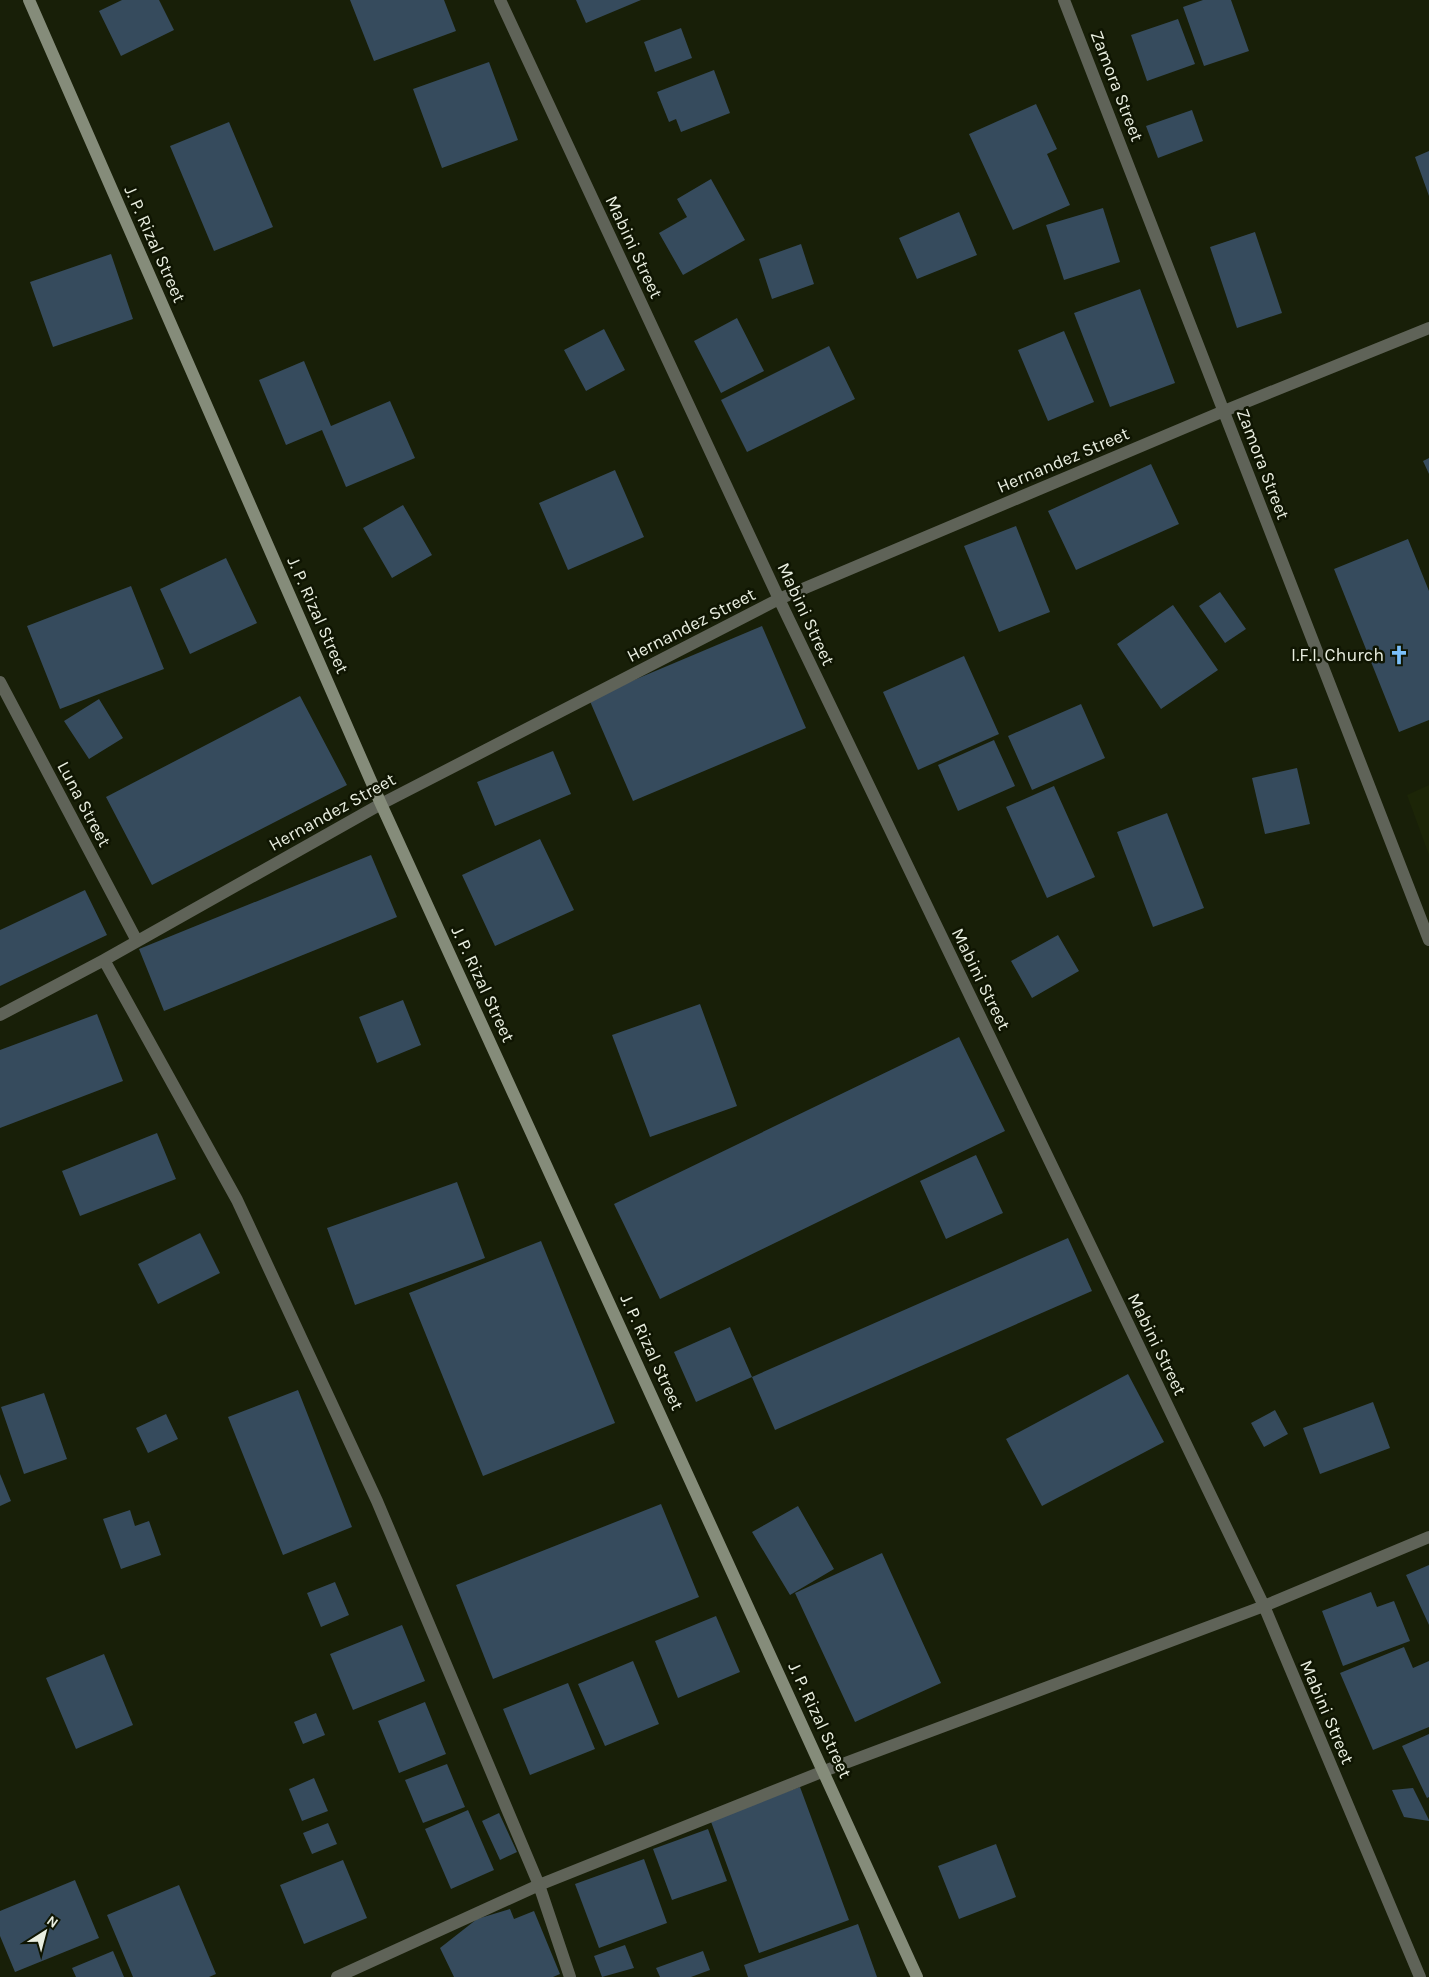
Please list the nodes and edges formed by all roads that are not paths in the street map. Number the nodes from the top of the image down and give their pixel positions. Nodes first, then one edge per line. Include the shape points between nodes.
1 (29, 0) edge
2 (500, 0) edge
3 (1064, 0) edge
4 (1429, 328) edge
5 (1224, 411) junction
6 (779, 599) junction
7 (0, 682) edge
8 (381, 804) junction
9 (1429, 940) edge
10 (137, 941) junction
11 (104, 960) junction
12 (0, 1015) edge
13 (1429, 1538) edge
14 (1264, 1606) junction
15 (824, 1770) junction
16 (539, 1885) junction
17 (338, 1977) edge
18 (570, 1977) edge
19 (917, 1977) edge
20 (1420, 1977) edge

1 - 8 main road, J. P. Rizal Street
2 - 6 street, Mabini Street
3 - 5 street, Zamora Street
4 - 5 street, Hernandez Street
5 - 6 street, Hernandez Street
5 - 9 street, Zamora Street
6 - 8 street, Hernandez Street
6 - 14 street, Mabini Street
7 - 10 street, Luna Street
8 - 10 street, Hernandez Street
8 - 15 main road, J. P. Rizal Street
10 - 11 street, Hernandez Street
11 - 12 street, Hernandez Street
11 - 16 street via 237,1200 377,1501
13 - 14 street
14 - 15 street
14 - 20 street, Mabini Street
15 - 16 street
15 - 19 main road, J. P. Rizal Street
16 - 17 street
16 - 18 street

